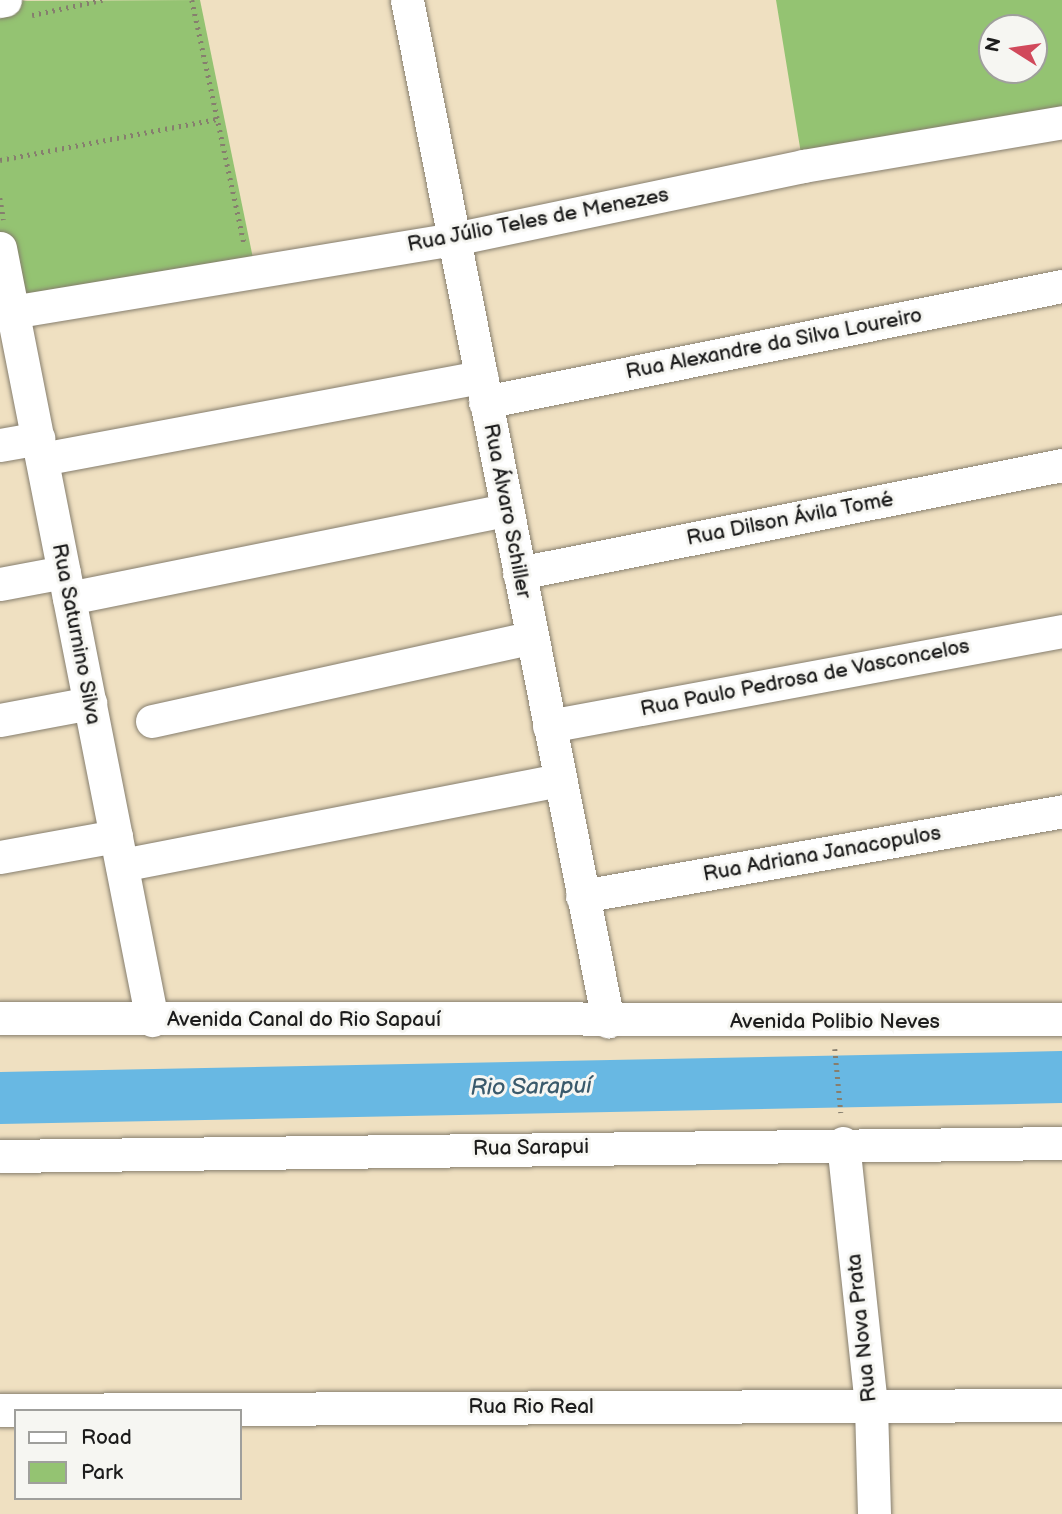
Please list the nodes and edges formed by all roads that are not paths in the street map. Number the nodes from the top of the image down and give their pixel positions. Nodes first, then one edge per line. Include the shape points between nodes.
1 (407, 0) edge
2 (1062, 122) edge
3 (453, 239) junction
4 (0, 248) edge
5 (1062, 286) edge
6 (6, 313) edge
7 (483, 390) junction
8 (0, 445) edge
9 (40, 448) junction
10 (1062, 465) edge
11 (507, 510) junction
12 (519, 573) junction
13 (0, 584) edge
14 (66, 585) junction
15 (1062, 631) edge
16 (531, 638) junction
17 (90, 703) junction
18 (0, 720) edge
19 (152, 721) dead end
20 (549, 726) junction
21 (560, 780) junction
22 (1062, 811) edge
23 (119, 851) junction
24 (0, 857) edge
25 (582, 896) junction
26 (0, 1018) edge
27 (1062, 1019) edge
28 (152, 1020) junction
29 (608, 1021) junction
30 (843, 1143) junction
31 (1062, 1143) edge
32 (0, 1156) edge
33 (1062, 1405) edge
34 (871, 1406) junction
35 (218, 1409) edge
36 (874, 1514) edge

1 - 3 street, Rua Álvaro Schiller
2 - 3 street, Rua Júlio Teles de Menezes via 803,166
3 - 6 street, Rua Júlio Teles de Menezes
3 - 7 street, Rua Álvaro Schiller
4 - 6 street, Rua Saturnino Silva
5 - 7 street, Rua Alexandre da Silva Loureiro
6 - 9 street, Rua Saturnino Silva
7 - 9 street, Rua Alexandre da Silva Loureiro
7 - 11 street, Rua Álvaro Schiller
8 - 9 street, Rua Alexandre da Silva Loureiro
9 - 14 street, Rua Saturnino Silva
10 - 12 street, Rua Dilson Ávila Tomé
11 - 12 street, Rua Álvaro Schiller
11 - 14 street
12 - 16 street, Rua Álvaro Schiller
13 - 14 street
14 - 17 street, Rua Saturnino Silva
15 - 20 street, Rua Paulo Pedrosa de Vasconcelos
16 - 19 street
16 - 20 street, Rua Álvaro Schiller
17 - 18 street
17 - 23 street, Rua Saturnino Silva
20 - 21 street, Rua Álvaro Schiller
21 - 23 street
21 - 25 street, Rua Álvaro Schiller
22 - 25 street, Rua Adriana Janacopulos
23 - 24 street
23 - 28 street, Rua Saturnino Silva
25 - 29 street, Rua Álvaro Schiller
26 - 28 street, Avenida Canal do Rio Sapauí
27 - 29 street, Avenida Polibio Neves via 833,1024
28 - 29 street, Avenida Canal do Rio Sapauí
30 - 31 street, Rua Sarapui
30 - 32 street, Rua Sarapui
30 - 34 street, Rua Nova Prata
33 - 34 street, Rua Rio Real
34 - 35 street, Rua Rio Real
34 - 36 street, Rua Nova Prata

